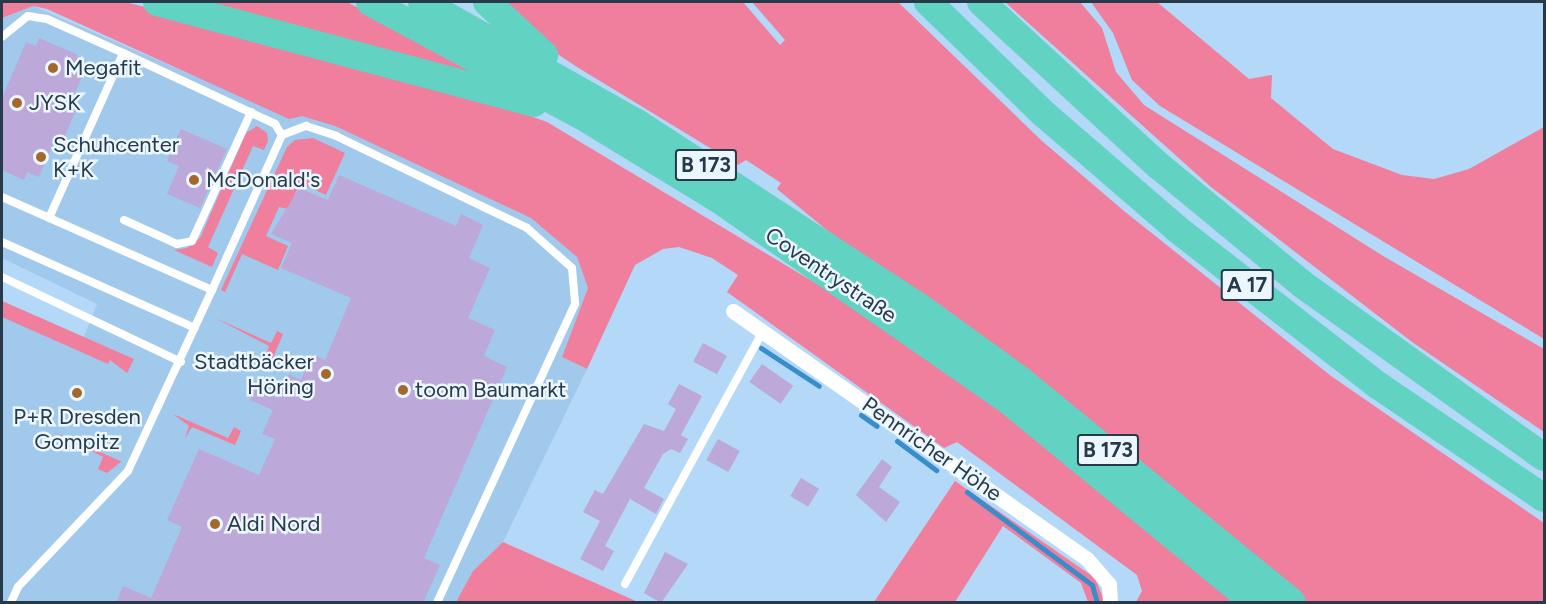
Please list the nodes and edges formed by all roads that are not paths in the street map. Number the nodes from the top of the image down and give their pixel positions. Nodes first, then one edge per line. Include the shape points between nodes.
1 (157, 2) edge
2 (370, 2) edge
3 (422, 2) edge
4 (488, 2) edge
5 (928, 2) edge
6 (981, 2) edge
7 (2, 37) edge
8 (123, 53) junction
9 (587, 106) junction
10 (251, 112) junction
11 (282, 135) junction
12 (2, 197) edge
13 (49, 218) junction
14 (124, 220) dead end
15 (2, 242) edge
16 (2, 277) edge
17 (212, 290) junction
18 (733, 310) dead end
19 (195, 328) junction
20 (763, 332) junction
21 (181, 362) junction
22 (1545, 457) edge
23 (1545, 498) edge
24 (625, 584) dead end
25 (11, 603) edge
26 (437, 603) edge
27 (1110, 603) edge
28 (1254, 603) edge
29 (1291, 603) edge

1 - 9 highway
2 - 9 highway, Coventrystraße / B 173
3 - 9 highway, B 173
4 - 9 highway
5 - 23 highway, A 17 via 1024,95 1177,230 1379,386
6 - 22 highway, A 17 via 1159,166 1293,277
7 - 8 lane via 28,16 47,19
8 - 10 lane
8 - 13 lane
9 - 28 highway, Coventrystraße / B 173 via 1008,400
9 - 29 highway, B 173 via 814,235 1019,379
10 - 11 lane via 275,124
10 - 14 lane via 192,241 177,244
11 - 17 lane
11 - 26 lane via 306,126 336,136 527,228 572,268 575,304
12 - 13 lane
13 - 17 lane
15 - 19 lane
16 - 21 lane
17 - 19 lane
18 - 20 street, Pennricher Höhe
19 - 21 lane
20 - 24 lane
20 - 27 street, Pennricher Höhe via 1087,559 1109,584
21 - 25 lane via 128,471 18,586

